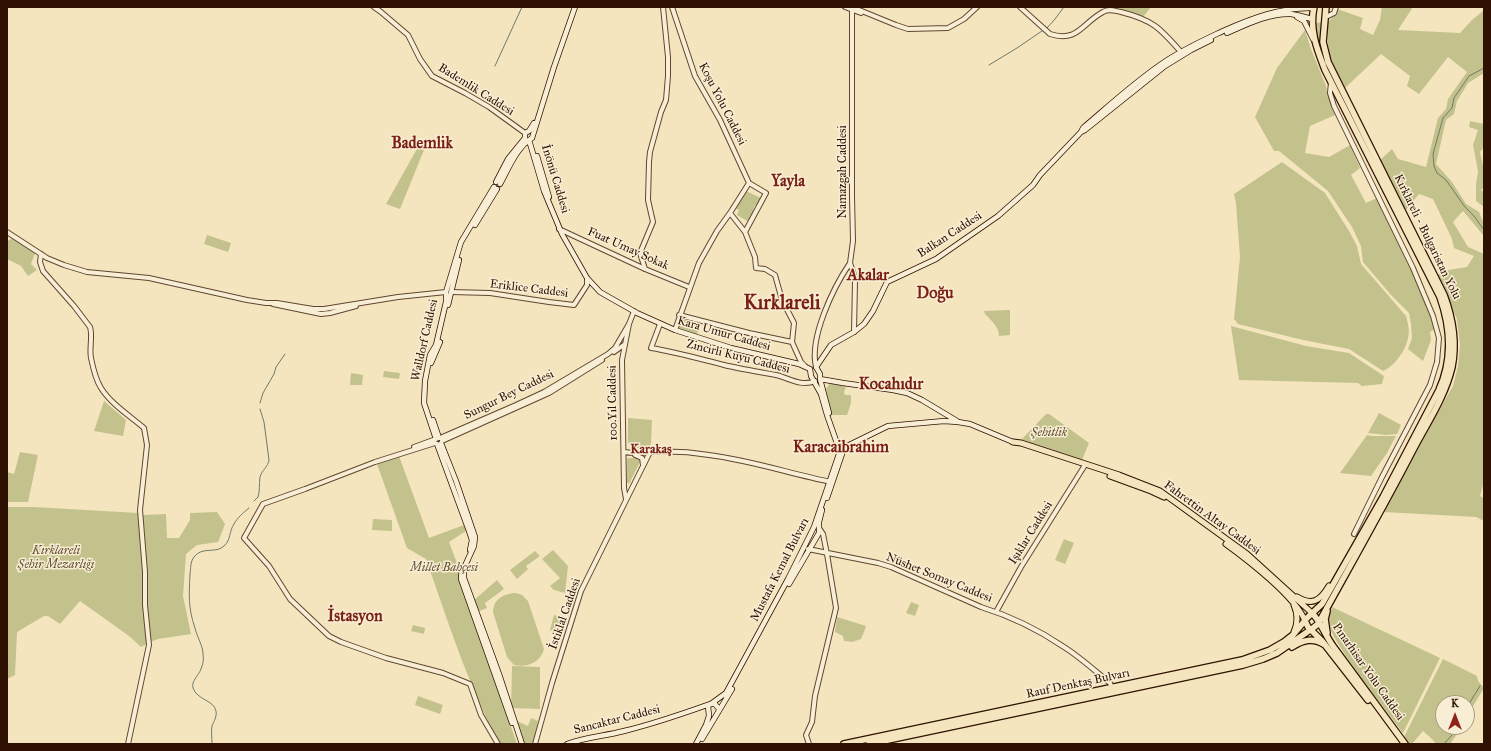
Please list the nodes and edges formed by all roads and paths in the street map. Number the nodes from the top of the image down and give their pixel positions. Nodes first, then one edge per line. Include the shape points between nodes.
1 (374, 7) edge
2 (572, 7) edge
3 (575, 7) edge
4 (663, 7) edge
5 (672, 7) edge
6 (845, 7) edge
7 (977, 7) edge
8 (1020, 7) edge
9 (1314, 7) edge
10 (1336, 7) edge
11 (1296, 8) edge
12 (852, 9) edge
13 (1325, 13) edge
14 (1292, 14) junction
15 (1312, 19) junction
16 (1315, 42) junction
17 (1182, 53) junction
18 (1331, 81) junction
19 (528, 136) junction
20 (749, 183) junction
21 (730, 213) junction
22 (560, 229) junction
23 (7, 232) edge
24 (746, 232) junction
25 (41, 254) junction
26 (850, 264) junction
27 (645, 269) junction
28 (587, 278) junction
29 (689, 287) junction
30 (449, 291) junction
31 (272, 303) junction
32 (365, 303) junction
33 (634, 311) junction
34 (679, 315) junction
35 (629, 324) junction
36 (660, 324) junction
37 (674, 330) junction
38 (854, 332) junction
39 (622, 336) junction
40 (626, 339) junction
41 (792, 342) junction
42 (625, 344) junction
43 (619, 349) junction
44 (624, 354) junction
45 (816, 367) junction
46 (810, 369) junction
47 (820, 379) junction
48 (815, 381) junction
49 (958, 422) junction
50 (438, 440) junction
51 (1013, 442) joint
52 (841, 449) junction
53 (624, 452) junction
54 (650, 452) junction
55 (634, 454) junction
56 (643, 466) junction
57 (1084, 466) junction
58 (831, 482) junction
59 (626, 499) junction
60 (814, 527) junction
61 (820, 528) junction
62 (810, 534) junction
63 (1354, 534) dead end
64 (817, 538) junction
65 (474, 541) junction
66 (803, 548) junction
67 (810, 550) junction
68 (827, 554) junction
69 (1337, 578) junction
70 (1288, 593) junction
71 (1328, 605) junction
72 (996, 612) junction
73 (1312, 613) junction
74 (1304, 621) junction
75 (1319, 622) junction
76 (1311, 630) junction
77 (1293, 635) junction
78 (1332, 648) junction
79 (1263, 660) junction
80 (1112, 688) junction
81 (710, 704) junction
82 (696, 709) junction
83 (718, 711) junction
84 (708, 712) junction
85 (537, 743) edge
86 (128, 744) edge
87 (498, 744) edge
88 (520, 744) edge
89 (567, 744) edge
90 (696, 744) edge
91 (700, 744) edge
92 (809, 744) edge
93 (844, 744) edge
94 (869, 744) edge
95 (1401, 744) edge
96 (1405, 744) edge

1 - 19 street, Bademlik Caddesi via 408,35 432,76 489,107
2 - 19 main road
3 - 19 main road, İnönü Caddesi
4 - 27 street via 668,76 666,100 650,152 648,200 653,222 640,254
5 - 20 street, Koşu Yolu Caddesi via 695,76 720,120
6 - 12 street
7 - 12 street via 964,19 945,29 905,29
8 - 17 street via 1048,32 1060,36 1073,35 1101,13 1112,10 1146,20 1161,30
9 - 11 main road, Balkan Caddesi
9 - 13 highway via 1322,8
9 - 15 highway, Kırklareli - Bulgaristan Yolu
10 - 13 street via 1334,13 1328,16
11 - 17 main road, Balkan Caddesi via 1247,20
12 - 26 street, Namazgah Caddesi via 853,241
13 - 15 highway via 1317,20
13 - 71 highway, Kırklareli - Bulgaristan Yolu via 1323,42 1329,66 1444,295 1453,325 1454,341 1452,365 1442,396
14 - 15 main road, Balkan Caddesi
14 - 16 main road via 1304,21
14 - 17 main road, Balkan Caddesi via 1248,24
15 - 16 highway, Kırklareli - Bulgaristan Yolu
16 - 18 highway, Kırklareli - Bulgaristan Yolu
17 - 38 main road, Balkan Caddesi via 1164,62 1083,128 1033,185 998,216 936,259 887,282 873,311 864,324
18 - 63 street via 1330,93 1334,106 1413,268 1434,316 1439,338 1437,362 1430,385
18 - 69 highway, Kırklareli - Bulgaristan Yolu via 1440,296 1447,319 1449,345 1446,368 1439,390
19 - 22 main road, İnönü Caddesi via 544,191
19 - 30 main road, Walldorf Caddesi via 463,245
20 - 21 street
20 - 24 street via 766,193
21 - 24 street
21 - 29 street via 698,263
22 - 27 street, Fuat Umay Sokak
22 - 28 main road, İnönü Caddesi
23 - 25 street, Eriklice Caddesi
24 - 41 street via 756,268 765,269 775,275 782,300 794,323
25 - 31 street, Eriklice Caddesi via 87,272 141,277
25 - 86 street via 43,271 90,327 91,359 101,388 144,428 147,445 140,510 149,645
26 - 38 street, Namazgah Caddesi via 855,281
26 - 45 street via 830,300 817,334 814,359
27 - 29 street, Fuat Umay Sokak
28 - 30 street, Eriklice Caddesi via 587,285 574,304 490,293
28 - 33 main road, Kara Umur Caddesi via 600,292
29 - 34 street
30 - 32 street, Eriklice Caddesi
30 - 50 main road, Walldorf Caddesi via 438,349 432,358 426,392 426,402
31 - 32 street, Eriklice Caddesi via 318,309
31 - 32 street, Eriklice Caddesi via 307,312 330,313
33 - 35 street, 100.Yıl Caddesi
33 - 36 main road, Kara Umur Caddesi
34 - 37 street
34 - 41 street via 749,334
35 - 39 street, 100.Yıl Caddesi
35 - 40 street, 100.Yıl Caddesi
36 - 37 main road, Kara Umur Caddesi
36 - 48 street, Zincirli Kuyu Caddesi via 652,348 798,382
37 - 46 main road, Kara Umur Caddesi
38 - 45 main road, Balkan Caddesi via 831,345
39 - 40 street
39 - 50 street, Sungur Bey Caddesi via 608,354 544,392
40 - 42 street, 100.Yıl Caddesi
41 - 46 street via 801,362
42 - 43 street, Sungur Bey Caddesi
42 - 44 street, 100.Yıl Caddesi
43 - 44 street, 100.Yıl Caddesi
43 - 50 street, Sungur Bey Caddesi via 549,393
44 - 53 street, 100.Yıl Caddesi
45 - 46 main road
45 - 47 main road
46 - 48 main road
47 - 48 main road, Zincirli Kuyu Caddesi
47 - 49 main road via 907,393
47 - 52 main road
48 - 52 main road
49 - 51 main road via 970,424
49 - 52 main road via 888,426
50 - 65 main road, Walldorf Caddesi
50 - 87 street, Sungur Bey Caddesi via 381,458 263,504 244,538 269,566 290,599 329,636 386,658 443,673 470,686 481,715
51 - 57 main road, Fahrettin Altay Caddesi
52 - 58 main road, Mustafa Kemal Bulvarı
53 - 55 street
53 - 59 street, 100.Yıl Caddesi
54 - 55 street
54 - 56 street, İstiklal Caddesi
54 - 58 street via 718,456
55 - 56 street via 642,458
56 - 59 street, İstiklal Caddesi
57 - 70 main road, Fahrettin Altay Caddesi via 1160,491 1247,554
57 - 72 street, Işıklar Caddesi
58 - 60 main road, Mustafa Kemal Bulvarı
58 - 61 main road, Mustafa Kemal Bulvarı via 822,509
59 - 85 street, İstiklal Caddesi via 580,596 550,689
60 - 61 main road
60 - 62 main road, Mustafa Kemal Bulvarı
61 - 64 main road, Mustafa Kemal Bulvarı
61 - 68 street
62 - 64 main road
62 - 66 main road, Mustafa Kemal Bulvarı
64 - 67 main road, Mustafa Kemal Bulvarı
65 - 88 main road via 464,568 464,578 499,674
65 - 88 main road via 462,566 461,579
66 - 67 street, Nüshet Somay Caddesi
66 - 81 main road, Mustafa Kemal Bulvarı via 726,692
67 - 68 street, Nüshet Somay Caddesi
67 - 83 main road, Mustafa Kemal Bulvarı via 799,565
68 - 72 street, Nüshet Somay Caddesi via 891,567
68 - 92 street via 836,608 815,696 812,722 806,734
69 - 70 main road via 1315,601 1305,601
69 - 73 highway, Kırklareli - Bulgaristan Yolu via 1322,604
70 - 73 main road, Fahrettin Altay Caddesi
70 - 74 main road, Fahrettin Altay Caddesi via 1299,608
70 - 77 main road via 1296,610 1297,623
71 - 75 highway, Kırklareli - Bulgaristan Yolu
71 - 78 highway via 1326,628
72 - 80 street, Nüshet Somay Caddesi via 1065,647 1110,683
73 - 74 highway, Kırklareli - Bulgaristan Yolu
73 - 75 highway, Pınarhisar Yolu Caddesi
74 - 76 highway, Pınarhisar Yolu Caddesi
74 - 77 highway, Rauf Denktaş Bulvarı
75 - 76 highway, Kırklareli - Bulgaristan Yolu
75 - 78 highway, Pınarhisar Yolu Caddesi
76 - 78 highway, Pınarhisar Yolu Caddesi
76 - 79 highway, Rauf Denktaş Bulvarı
77 - 80 highway, Rauf Denktaş Bulvarı via 1270,650 1242,660
78 - 79 highway via 1308,640
78 - 95 highway, Pınarhisar Yolu Caddesi
78 - 96 highway, Pınarhisar Yolu Caddesi
79 - 94 highway, Rauf Denktaş Bulvarı
80 - 93 highway, Rauf Denktaş Bulvarı
81 - 82 main road, Mustafa Kemal Bulvarı
81 - 83 main road via 717,706
81 - 84 main road
82 - 84 main road
82 - 89 main road, Sancaktar Caddesi via 649,725
83 - 84 main road via 715,714
83 - 91 main road, Mustafa Kemal Bulvarı
84 - 90 main road via 706,725

